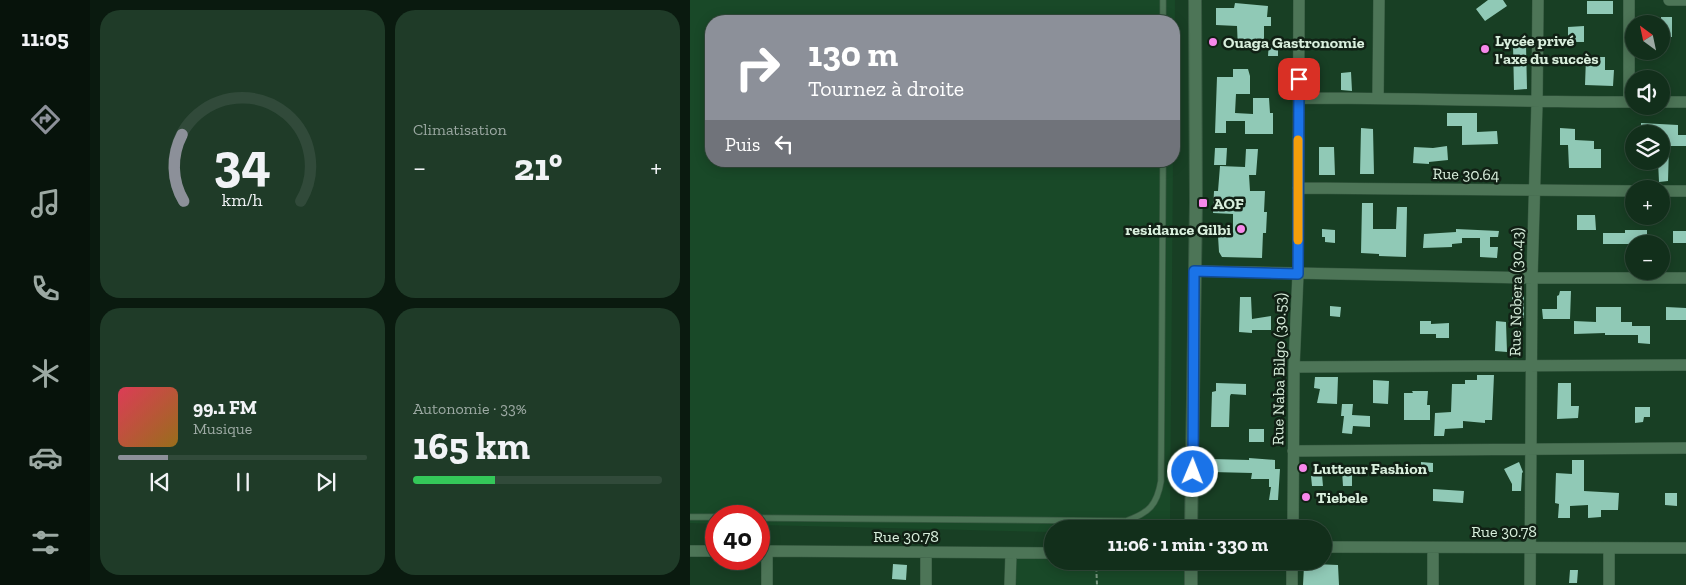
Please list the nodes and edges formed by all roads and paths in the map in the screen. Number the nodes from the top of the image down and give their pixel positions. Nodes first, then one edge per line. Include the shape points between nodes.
1 (1164, 0) edge
2 (1195, 0) edge
3 (1298, 0) edge
4 (1379, 0) edge
5 (1538, 0) edge
6 (1629, 0) edge
7 (1669, 0) edge
8 (1686, 0) edge
9 (1163, 15) edge
10 (1631, 70) edge
11 (1299, 98) junction
12 (1378, 98) junction
13 (1537, 102) junction
14 (1625, 102) edge
15 (1670, 102) edge
16 (1686, 102) edge
17 (1163, 167) edge
18 (1298, 188) junction
19 (1535, 190) junction
20 (1625, 191) edge
21 (1670, 191) edge
22 (1686, 191) edge
23 (1194, 271) junction
24 (1298, 274) junction
25 (1532, 278) junction
26 (1686, 278) edge
27 (1686, 365) edge
28 (1531, 366) junction
29 (1294, 367) junction
30 (1686, 448) edge
31 (1531, 449) junction
32 (1293, 451) junction
33 (690, 517) edge
34 (705, 517) edge
35 (770, 518) edge
36 (1192, 520) edge
37 (1292, 520) edge
38 (1332, 547) edge
39 (1531, 547) junction
40 (1433, 548) junction
41 (1609, 548) junction
42 (1686, 548) edge
43 (690, 551) edge
44 (705, 551) edge
45 (770, 551) edge
46 (926, 553) junction
47 (1011, 553) junction
48 (1044, 553) edge
49 (765, 570) edge
50 (1096, 570) edge
51 (1191, 570) edge
52 (1292, 570) edge
53 (767, 585) edge
54 (926, 585) edge
55 (1010, 585) edge
56 (1097, 585) edge
57 (1191, 585) edge
58 (1292, 585) edge
59 (1433, 585) edge
60 (1530, 585) edge
61 (1610, 585) edge

1 - 9 lane
2 - 23 street
3 - 11 street, Rue Naba Bilgo (30.53)
4 - 12 street
5 - 13 street, Rue Nobera (30.43)
6 - 10 street
7 - 8 street
11 - 12 street
11 - 18 street, Rue Naba Bilgo (30.53)
12 - 13 street
13 - 14 street
13 - 19 street, Rue Nobera (30.43)
15 - 16 street
17 - 35 lane via 1161,481 1152,507 1126,521
18 - 19 street, Rue 30.64
18 - 24 street, Rue Naba Bilgo (30.53)
19 - 20 street, Rue 30.64
19 - 25 street, Rue Nobera (30.43)
21 - 22 street
23 - 24 street
23 - 36 street
24 - 25 street
24 - 29 street, Rue Naba Bilgo (30.53)
25 - 26 street
25 - 28 street, Rue Nobera (30.43)
27 - 28 street
28 - 29 street
28 - 31 street, Rue Nobera (30.43)
29 - 32 street, Rue Naba Bilgo (30.53)
30 - 31 street
31 - 32 street
31 - 39 street, Rue Nobera (30.43)
32 - 37 street, Rue Naba Bilgo (30.53)
33 - 34 lane
38 - 40 street, Rue 30.78
39 - 40 street, Rue 30.78
39 - 41 street, Rue 30.78
39 - 60 street, Rue Nobera (30.43)
40 - 59 street
41 - 42 street, Rue 30.78
41 - 61 street
43 - 44 street
45 - 46 street, Rue 30.78
46 - 47 street, Rue 30.78
46 - 54 street
47 - 48 street, Rue 30.78
47 - 55 street
49 - 53 street
50 - 56 path
51 - 57 street
52 - 58 street

